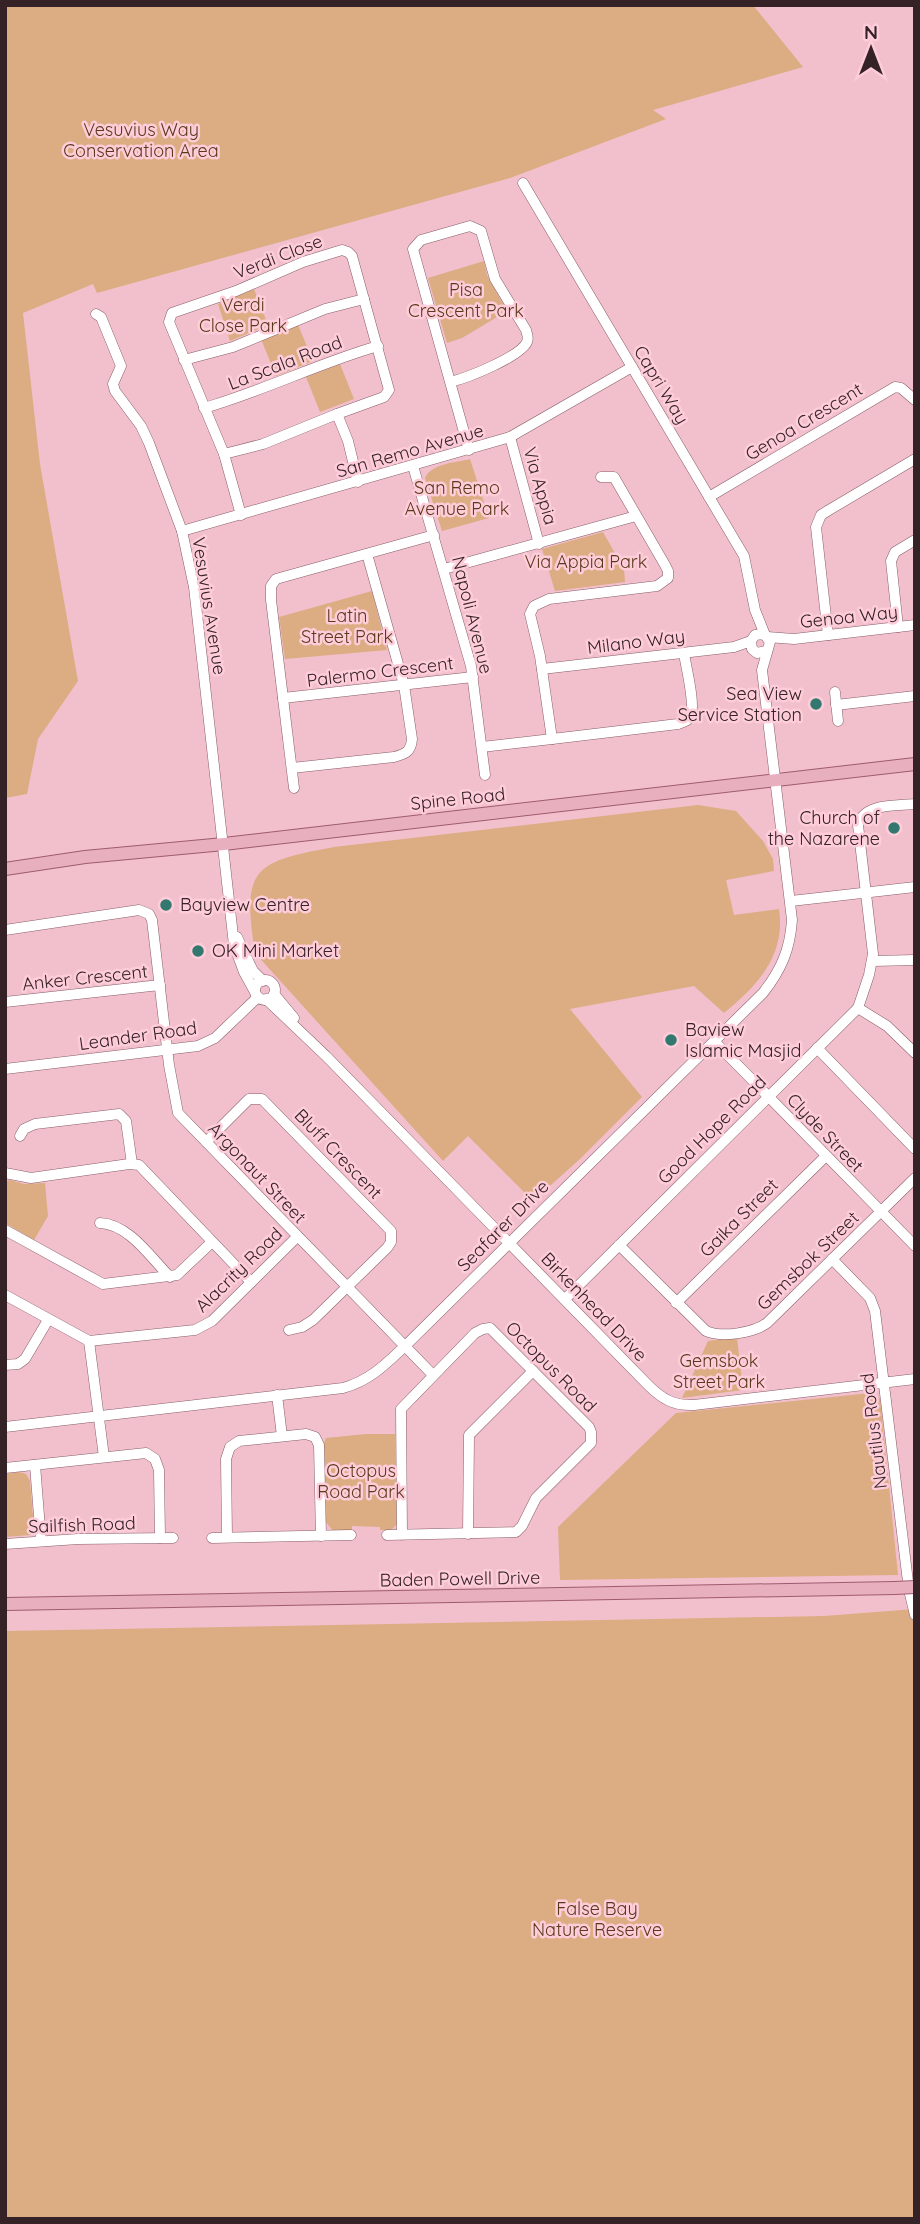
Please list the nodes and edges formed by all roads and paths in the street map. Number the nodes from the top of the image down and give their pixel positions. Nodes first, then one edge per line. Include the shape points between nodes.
1 (523, 183) dead end
2 (364, 299) junction
3 (96, 314) dead end
4 (378, 346) junction
5 (184, 360) junction
6 (632, 367) junction
7 (450, 382) junction
8 (915, 400) edge
9 (204, 408) junction
10 (337, 414) junction
11 (510, 437) junction
12 (469, 450) junction
13 (224, 454) junction
14 (915, 459) edge
15 (413, 467) junction
16 (601, 477) dead end
17 (358, 482) junction
18 (709, 497) junction
19 (241, 515) junction
20 (636, 516) junction
21 (182, 530) junction
22 (434, 535) junction
23 (915, 540) edge
24 (539, 544) junction
25 (367, 554) junction
26 (444, 569) junction
27 (755, 610) junction
28 (915, 625) edge
29 (898, 627) junction
30 (828, 635) junction
31 (767, 643) junction
32 (752, 645) junction
33 (684, 653) junction
34 (542, 669) junction
35 (762, 670) junction
36 (473, 677) junction
37 (404, 685) junction
38 (835, 692) dead end
39 (915, 696) edge
40 (283, 698) junction
41 (836, 705) junction
42 (838, 721) dead end
43 (552, 738) junction
44 (482, 747) junction
45 (915, 764) edge
46 (292, 768) junction
47 (485, 775) dead end
48 (775, 781) junction
49 (294, 788) dead end
50 (915, 804) edge
51 (224, 844) junction
52 (5, 869) edge
53 (915, 887) edge
54 (866, 893) junction
55 (791, 901) junction
56 (233, 927) junction
57 (5, 930) edge
58 (915, 960) edge
59 (873, 961) junction
60 (263, 981) junction
61 (160, 985) junction
62 (263, 996) junction
63 (5, 1002) edge
64 (858, 1008) junction
65 (714, 1041) junction
66 (817, 1048) junction
67 (167, 1050) junction
68 (915, 1053) edge
69 (5, 1069) edge
70 (768, 1097) junction
71 (20, 1136) dead end
72 (206, 1142) junction
73 (915, 1149) edge
74 (825, 1156) junction
75 (132, 1164) junction
76 (5, 1173) edge
77 (915, 1178) edge
78 (881, 1212) junction
79 (100, 1223) dead end
80 (5, 1230) edge
81 (297, 1237) junction
82 (212, 1242) junction
83 (509, 1242) junction
84 (619, 1245) junction
85 (915, 1246) edge
86 (832, 1259) junction
87 (170, 1277) junction
88 (251, 1282) junction
89 (346, 1287) junction
90 (5, 1295) edge
91 (565, 1299) junction
92 (676, 1303) junction
93 (48, 1320) junction
94 (289, 1330) dead end
95 (89, 1341) junction
96 (405, 1346) junction
97 (5, 1365) edge
98 (533, 1371) junction
99 (433, 1375) junction
100 (915, 1380) edge
101 (885, 1383) junction
102 (277, 1395) junction
103 (98, 1416) junction
104 (5, 1427) edge
105 (282, 1436) junction
106 (104, 1457) junction
107 (35, 1465) junction
108 (5, 1468) edge
109 (468, 1534) junction
110 (321, 1535) junction
111 (351, 1535) dead end
112 (387, 1535) dead end
113 (402, 1535) junction
114 (227, 1537) junction
115 (160, 1538) junction
116 (173, 1538) dead end
117 (212, 1538) dead end
118 (41, 1541) junction
119 (5, 1544) edge
120 (915, 1587) edge
121 (5, 1604) edge
122 (915, 1615) edge

1 - 6 street, Capri Way
2 - 4 street, Verdi Close
2 - 5 street
2 - 5 street, Verdi Close via 350,253 342,250 322,255 172,313 169,322
3 - 21 street, Vesuvius Avenue via 121,366 113,384 115,391 141,426
4 - 9 street, La Scala Road
4 - 10 street, Verdi Close via 389,385 387,394
5 - 9 street, Verdi Close
6 - 11 street, San Remo Avenue
6 - 18 street, Capri Way
7 - 7 street via 502,361 528,339 495,279 481,231 470,226 416,242 414,249
7 - 12 street
8 - 18 street, Genoa Crescent via 895,387
9 - 13 street, Verdi Close
10 - 13 street, Verdi Close via 263,444
10 - 17 street
11 - 12 street, San Remo Avenue
11 - 24 street, Via Appia
12 - 15 street, San Remo Avenue
13 - 19 street, Verdi Close
14 - 30 street via 817,521
15 - 17 street, San Remo Avenue
15 - 22 street, Napoli Avenue
16 - 20 street via 614,477
17 - 19 street, San Remo Avenue
18 - 27 street, Capri Way via 744,556
19 - 21 street, San Remo Avenue
20 - 24 street, Via Appia
20 - 34 street via 668,571 666,581 657,586 549,599 534,606 530,620
21 - 51 street, Vesuvius Avenue via 194,587
22 - 25 street, Palermo Crescent
22 - 26 street, Napoli Avenue
23 - 29 street via 895,552 891,561
24 - 26 street, Via Appia
25 - 37 street
25 - 40 street, Palermo Crescent via 273,582 271,600
26 - 36 street, Napoli Avenue
27 - 31 street, Capri Way
27 - 32 street, Capri Way
28 - 29 street, Genoa Way
29 - 30 street, Genoa Way
30 - 31 street, Genoa Way
31 - 32 street via 760,653
31 - 32 street via 757,634
31 - 35 street, Capri Way
32 - 33 street, Milano Way
32 - 35 street, Capri Way
33 - 34 street, Milano Way
33 - 43 street via 691,704 687,721
34 - 43 street
35 - 48 street, Capri Way
36 - 37 street, Palermo Crescent
36 - 44 street, Napoli Avenue
37 - 40 street, Palermo Crescent
37 - 46 street via 412,740 405,754
38 - 41 street
39 - 41 street
40 - 46 street
41 - 42 street
43 - 44 street
44 - 47 street, Napoli Avenue
45 - 48 main road, Spine Road
46 - 49 street
48 - 51 main road, Spine Road
48 - 55 street, Seafarer Drive
50 - 54 street, Good Hope Road via 872,809 861,815 858,825
51 - 52 main road, Spine Road
51 - 56 street, Birkenhead Drive
53 - 54 street
54 - 55 street
54 - 59 street, Good Hope Road
55 - 65 street, Seafarer Drive via 789,948 780,969 763,993
56 - 60 street, Birkenhead Drive via 253,971
56 - 62 street, Birkenhead Drive via 238,960
57 - 61 street, Anker Crescent via 145,911 152,920
58 - 59 street
59 - 64 street, Good Hope Road
60 - 62 street, Leander Road via 256,986
60 - 62 street, Birkenhead Drive via 274,988
61 - 63 street, Anker Crescent
61 - 67 street, Argonaut Street
62 - 67 street, Leander Road via 208,1043
62 - 83 street, Birkenhead Drive
64 - 66 street, Good Hope Road
64 - 68 street via 887,1026
65 - 70 street, Clyde Street
65 - 83 street, Seafarer Drive
66 - 70 street, Good Hope Road
66 - 73 street
67 - 69 street, Leander Road
67 - 72 street, Argonaut Street via 178,1112
70 - 74 street, Clyde Street
70 - 84 street, Good Hope Road
71 - 75 street via 35,1124 119,1114 126,1121
72 - 81 street, Argonaut Street
72 - 89 street, Bluff Crescent via 249,1099 262,1099 380,1219 391,1231 391,1242
74 - 78 street, Clyde Street
74 - 92 street, Gaika Street
75 - 76 street via 31,1178
75 - 82 street via 142,1168
77 - 78 street, Gemsbok Street
78 - 85 street, Clyde Street
78 - 86 street, Gemsbok Street
79 - 87 street via 124,1230
80 - 87 street via 98,1283
81 - 88 street, Alacrity Road
81 - 89 street, Argonaut Street
82 - 87 street
82 - 88 street
83 - 91 street, Birkenhead Drive
83 - 96 street, Seafarer Drive
84 - 91 street, Good Hope Road
84 - 92 street, Gemsbok Street
86 - 92 street, Gemsbok Street via 767,1323 753,1330 711,1334
86 - 101 street, Nautilus Road via 873,1304
88 - 95 street, Alacrity Road via 201,1327
89 - 94 street via 313,1321
89 - 96 street, Argonaut Street
90 - 93 street
91 - 101 street, Birkenhead Drive via 659,1395 675,1404
93 - 95 street
93 - 97 street via 25,1359
95 - 103 street
96 - 99 street, Argonaut Street
96 - 102 street, Seafarer Drive via 363,1382
98 - 99 street, Octopus Road via 494,1330 486,1328 475,1333
98 - 109 street via 469,1434
98 - 109 street, Octopus Road via 589,1427 591,1443 536,1498 519,1530
99 - 113 street, Octopus Road via 401,1409
100 - 101 street, Birkenhead Drive
101 - 122 street, Nautilus Road
102 - 103 street, Seafarer Drive
102 - 105 street
103 - 104 street, Seafarer Drive
103 - 106 street
105 - 110 street via 306,1434 318,1441
105 - 114 street via 239,1441 226,1453
106 - 107 street, Sailfish Road
106 - 115 street, Sailfish Road via 140,1452 155,1459
107 - 108 street, Sailfish Road
107 - 118 street
109 - 113 street, Octopus Road
110 - 111 street
110 - 114 street
112 - 113 street, Octopus Road
114 - 117 street
115 - 116 street, Sailfish Road
115 - 118 street, Sailfish Road
118 - 119 street, Sailfish Road
120 - 121 main road, Baden Powell Drive, bridge

